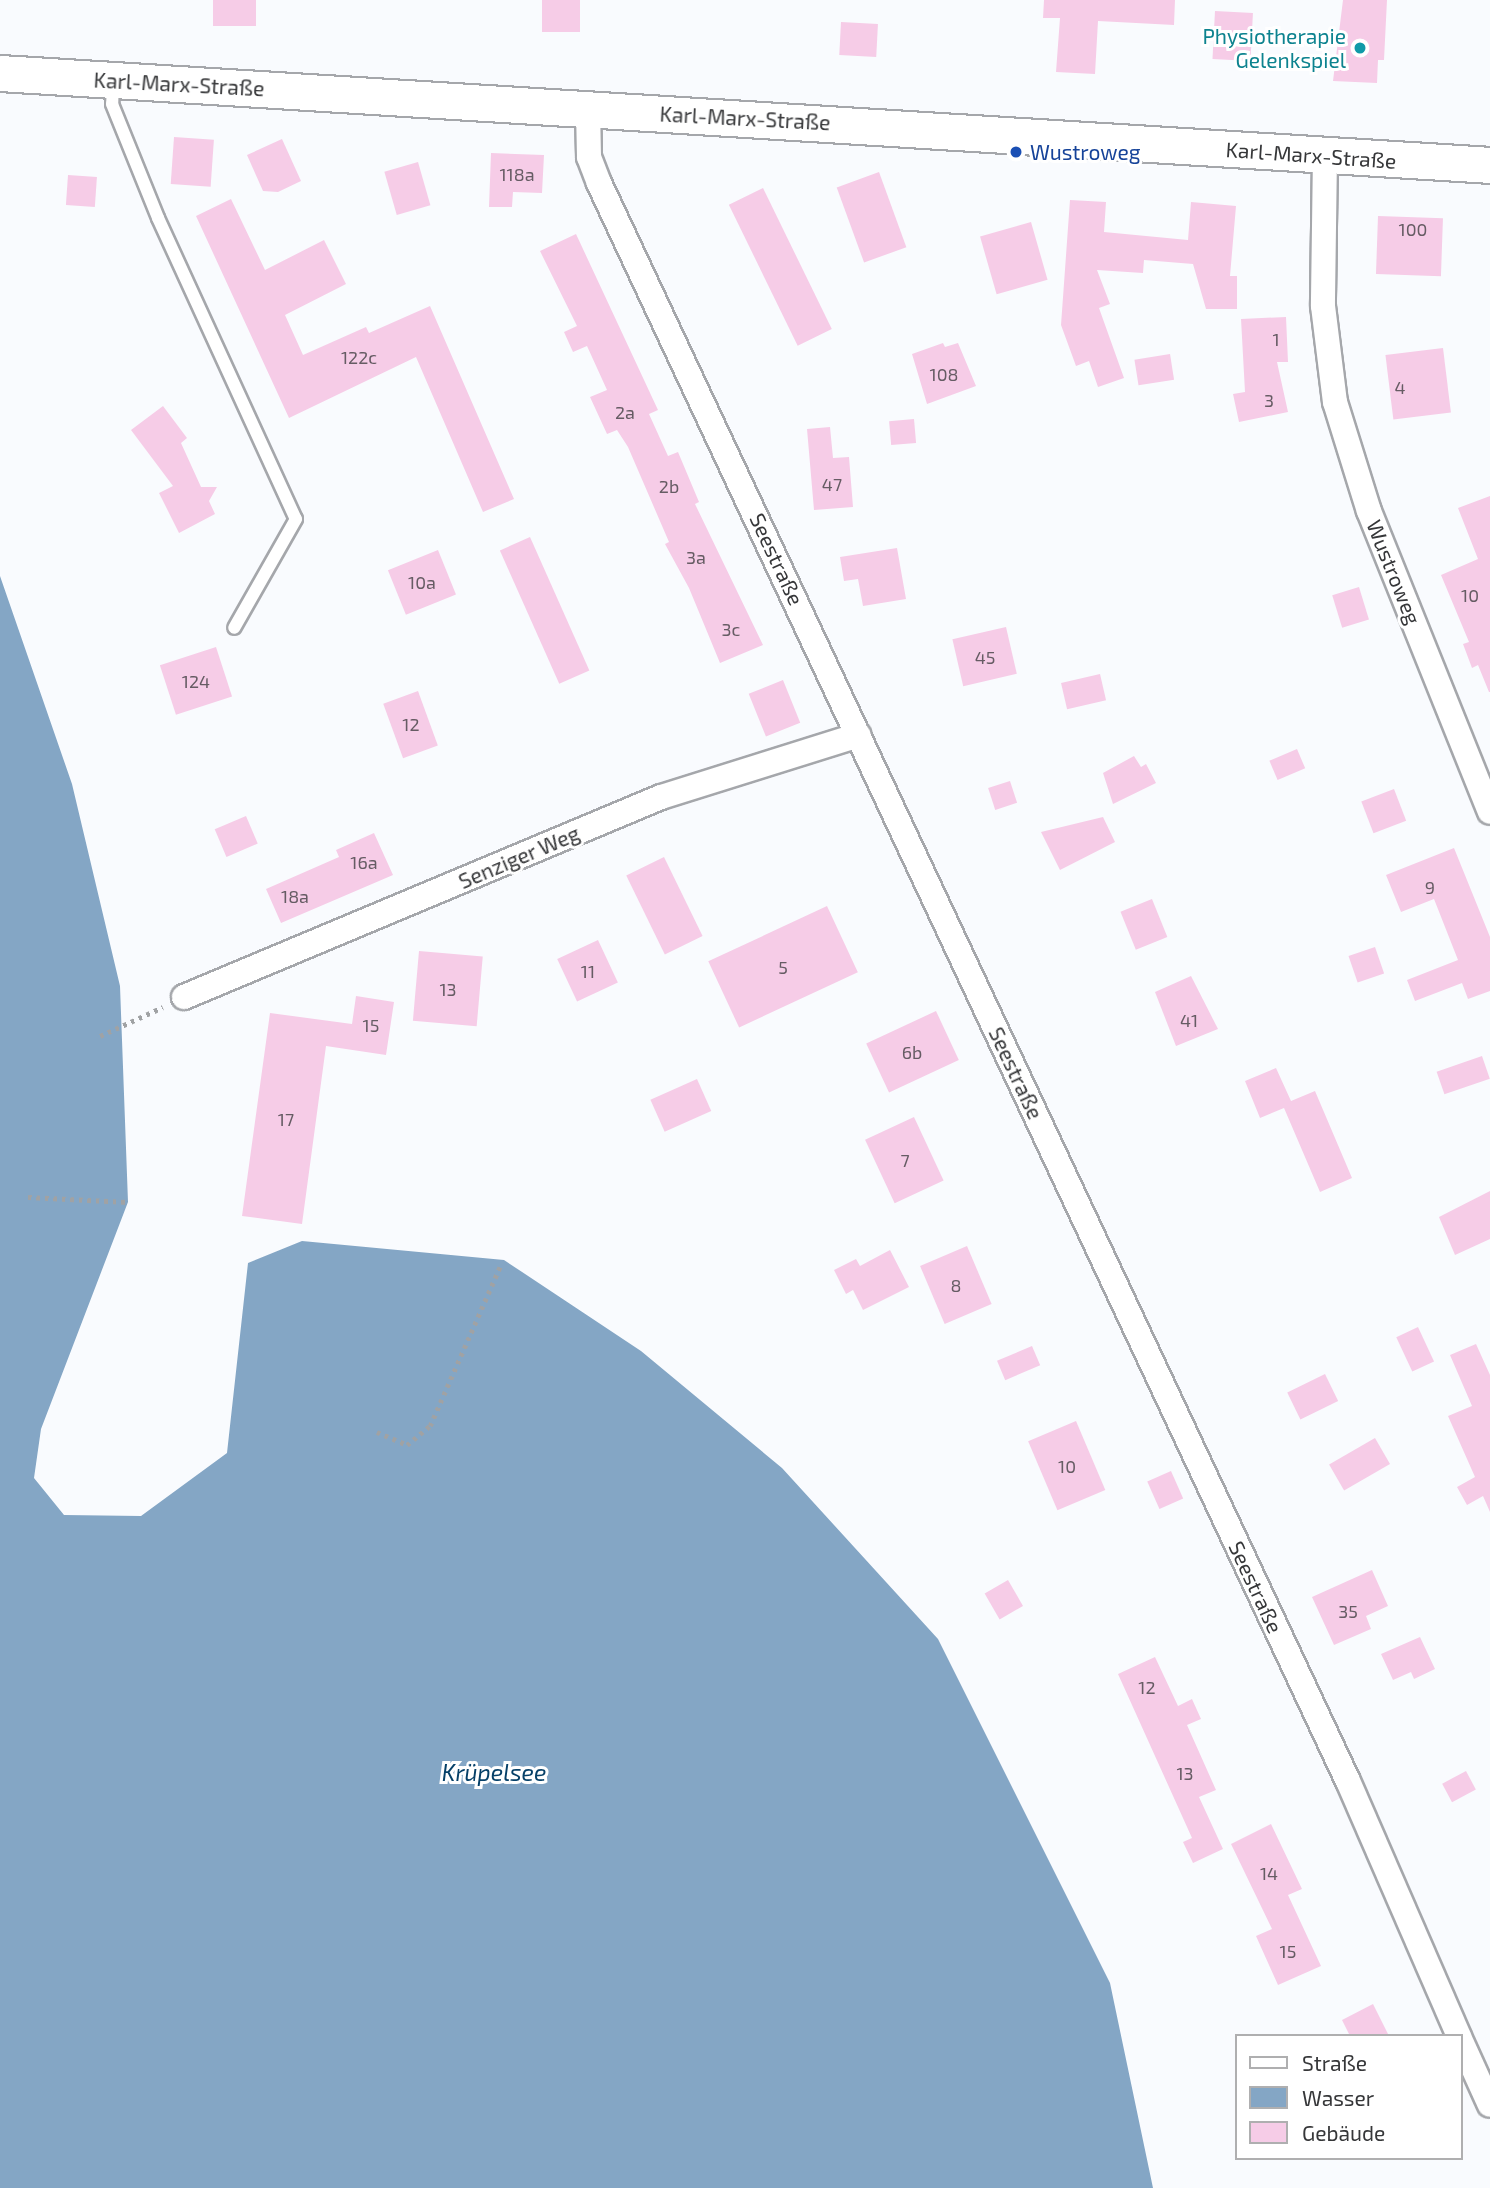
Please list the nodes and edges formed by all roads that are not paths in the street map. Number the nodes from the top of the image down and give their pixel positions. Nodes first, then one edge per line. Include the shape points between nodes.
1 (0, 72) edge
2 (113, 80) junction
3 (588, 109) junction
4 (1325, 155) junction
5 (1490, 165) edge
6 (234, 628) dead end
7 (859, 735) junction
8 (1490, 812) edge
9 (184, 997) dead end
10 (1458, 2034) edge
11 (1462, 2044) edge
12 (1490, 2105) edge

1 - 2 street, Karl-Marx-Straße
2 - 3 street, Karl-Marx-Straße
2 - 6 lane via 112,104 158,218 296,519
3 - 4 street, Karl-Marx-Straße
3 - 7 street, Seestraße via 589,157 599,183
4 - 5 street, Karl-Marx-Straße
4 - 8 street, Wustroweg via 1323,306 1335,402 1369,511
7 - 9 street, Senziger Weg via 661,797
7 - 10 street, Seestraße via 1348,1780
11 - 12 street, Seestraße

